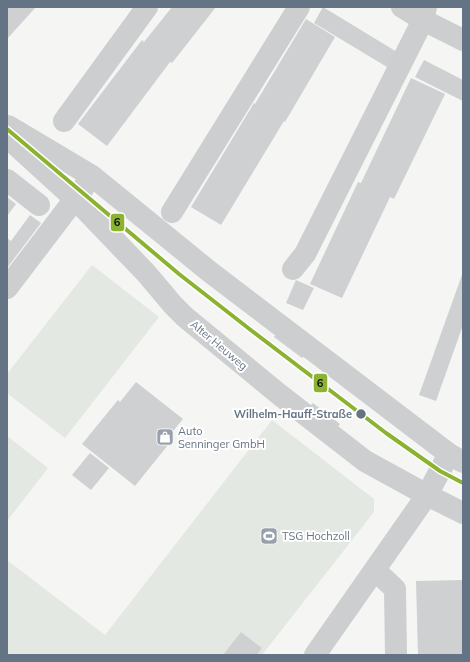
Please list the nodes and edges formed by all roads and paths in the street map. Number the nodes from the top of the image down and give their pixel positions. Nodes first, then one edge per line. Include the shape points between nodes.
1 (147, 7) edge
2 (299, 7) edge
3 (402, 7) edge
4 (425, 13) edge
5 (463, 40) edge
6 (64, 121) dead end
7 (7, 125) edge
8 (7, 137) edge
9 (92, 176) junction
10 (7, 180) edge
11 (74, 198) junction
12 (39, 205) dead end
13 (172, 212) dead end
14 (293, 269) dead end
15 (7, 288) edge
16 (456, 458) edge
17 (427, 495) junction
18 (463, 513) edge
19 (375, 570) junction
20 (315, 655) edge
21 (396, 655) edge

1 - 6 street
2 - 13 street
3 - 4 street
4 - 5 street
4 - 14 street via 305,254
7 - 9 street
8 - 11 street, Alter Heuweg
9 - 11 street
9 - 16 street via 210,272
10 - 12 street
11 - 15 street
11 - 17 street, Alter Heuweg via 185,316 365,461
16 - 17 street
17 - 18 street, Alter Heuweg
17 - 19 street
19 - 20 street
19 - 21 street via 394,589

